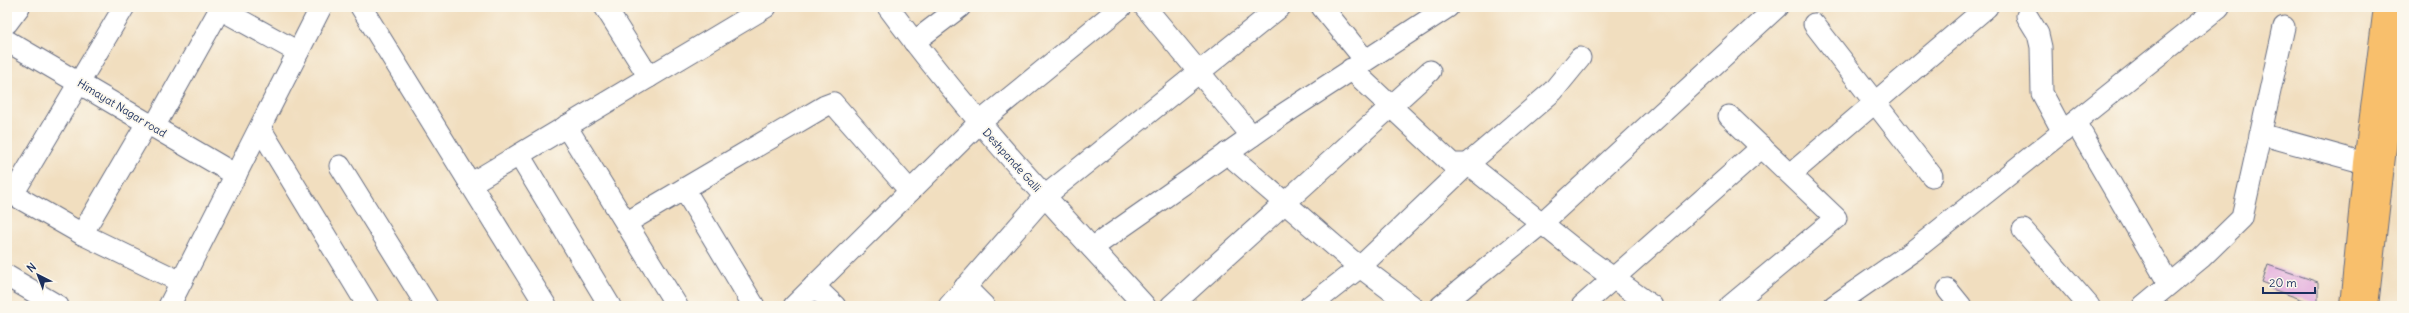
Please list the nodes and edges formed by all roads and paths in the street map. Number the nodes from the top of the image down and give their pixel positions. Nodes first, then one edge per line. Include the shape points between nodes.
1 (18, 7) edge
2 (124, 7) edge
3 (321, 7) edge
4 (361, 7) edge
5 (605, 7) edge
6 (766, 7) edge
7 (888, 7) edge
8 (960, 7) edge
9 (1121, 7) edge
10 (1145, 7) edge
11 (1280, 7) edge
12 (1322, 7) edge
13 (1448, 7) edge
14 (1777, 7) edge
15 (1987, 7) edge
16 (2219, 7) edge
17 (2385, 7) edge
18 (2401, 7) edge
19 (221, 8) edge
20 (2027, 16) dead end
21 (7, 23) edge
22 (1814, 24) dead end
23 (2284, 27) dead end
24 (2400, 30) edge
25 (7, 40) edge
26 (914, 42) junction
27 (298, 52) junction
28 (1580, 58) dead end
29 (1358, 65) junction
30 (1199, 71) junction
31 (1430, 71) dead end
32 (649, 77) junction
33 (79, 82) junction
34 (1875, 102) junction
35 (1390, 106) junction
36 (1729, 116) dead end
37 (979, 123) junction
38 (150, 125) junction
39 (566, 126) junction
40 (2069, 127) junction
41 (260, 128) junction
42 (2260, 134) junction
43 (1252, 136) junction
44 (1762, 147) junction
45 (1227, 153) junction
46 (519, 155) junction
47 (2365, 163) junction
48 (1468, 164) junction
49 (340, 166) dead end
50 (1791, 174) junction
51 (236, 176) junction
52 (1932, 176) dead end
53 (470, 184) junction
54 (684, 189) junction
55 (10, 192) edge
56 (910, 192) junction
57 (1045, 196) junction
58 (1284, 203) junction
59 (626, 223) junction
60 (1542, 223) junction
61 (2023, 230) dead end
62 (82, 234) junction
63 (1092, 248) junction
64 (1360, 267) junction
65 (7, 276) edge
66 (1613, 278) junction
67 (181, 282) junction
68 (814, 286) junction
69 (965, 287) junction
70 (1948, 290) dead end
71 (2158, 298) edge
72 (58, 306) edge
73 (169, 306) edge
74 (368, 306) edge
75 (427, 306) edge
76 (546, 306) edge
77 (610, 306) edge
78 (677, 306) edge
79 (754, 306) edge
80 (794, 306) edge
81 (835, 306) edge
82 (949, 306) edge
83 (984, 306) edge
84 (1145, 306) edge
85 (1171, 306) edge
86 (1310, 306) edge
87 (1412, 306) edge
88 (1441, 306) edge
89 (1582, 306) edge
90 (1652, 306) edge
91 (1730, 306) edge
92 (1835, 306) edge
93 (1961, 306) edge
94 (2089, 306) edge
95 (2351, 306) edge
96 (2367, 306) edge

1 - 21 street
2 - 33 street
3 - 27 street
4 - 53 street
5 - 32 street
6 - 32 street
7 - 26 street, Deshpande Galli
8 - 26 street
9 - 37 street
10 - 30 street
11 - 30 street
12 - 29 street
13 - 29 street
14 - 60 street
15 - 34 street
16 - 40 street
17 - 47 main road
18 - 24 main road
19 - 27 street
19 - 38 street
20 - 40 street via 2038,34 2041,47 2042,93
22 - 34 street
23 - 42 street
24 - 96 main road
25 - 33 street, Himayat Nagar road
26 - 37 street, Deshpande Galli
27 - 41 street
28 - 48 street via 1553,91
29 - 35 street
29 - 43 street
30 - 43 street
30 - 57 street
31 - 35 street
32 - 39 street
33 - 38 street, Himayat Nagar road
33 - 55 street
34 - 50 street
34 - 52 street
35 - 48 street via 1452,164
35 - 58 street
36 - 44 street
37 - 56 street
37 - 57 street, Deshpande Galli
38 - 51 street, Himayat Nagar road
38 - 62 street
39 - 46 street
39 - 59 street
40 - 71 street
40 - 92 street via 1913,250
41 - 51 street
41 - 74 street
42 - 47 street
42 - 71 street via 2242,218
43 - 45 street
44 - 50 street
44 - 66 street
45 - 58 street
45 - 63 street
46 - 53 street
46 - 77 street
47 - 95 main road
48 - 60 street
48 - 64 street
49 - 75 street
50 - 91 street via 1836,218
51 - 67 street
53 - 76 street
54 - 56 street via 833,103
54 - 59 street
54 - 79 street
55 - 62 street
56 - 68 street
57 - 63 street, Deshpande Galli
57 - 69 street
58 - 64 street
58 - 85 street
59 - 78 street
60 - 66 street
60 - 88 street
61 - 94 street
62 - 67 street
63 - 84 street, Deshpande Galli
64 - 86 street
64 - 87 street
65 - 72 street
66 - 89 street
66 - 90 street
67 - 73 street
68 - 80 street
68 - 81 street
69 - 82 street
69 - 83 street
70 - 93 street

